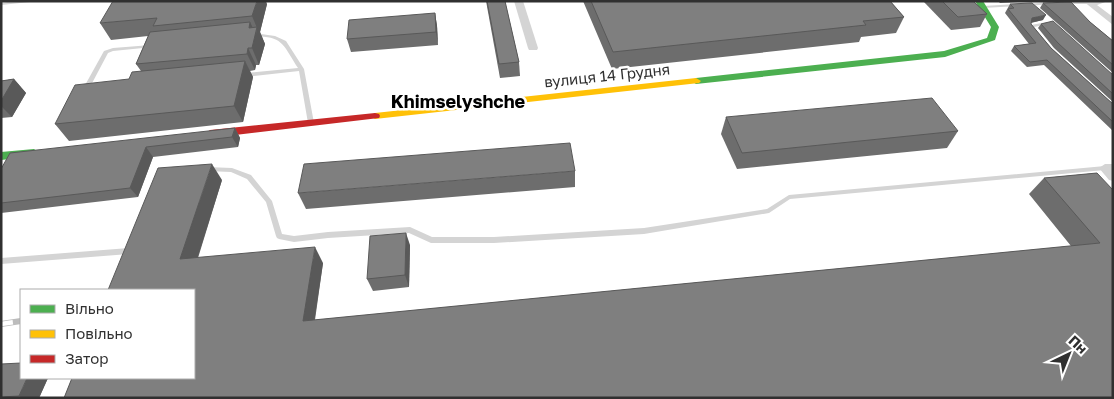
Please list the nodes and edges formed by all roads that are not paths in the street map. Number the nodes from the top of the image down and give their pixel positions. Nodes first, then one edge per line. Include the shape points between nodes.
1 (30, 1) edge
2 (518, 1) edge
3 (1104, 1) edge
4 (1050, 2) edge
5 (1088, 2) edge
6 (1013, 3) edge
7 (1, 4) edge
8 (981, 4) edge
9 (1031, 4) junction
10 (1038, 10) edge
11 (1044, 16) edge
12 (1113, 22) edge
13 (246, 37) edge
14 (1041, 38) edge
15 (160, 45) edge
16 (533, 48) dead end
17 (301, 69) junction
18 (243, 75) edge
19 (98, 90) edge
20 (311, 123) junction
21 (195, 135) edge
22 (50, 151) edge
23 (1, 156) edge
24 (198, 171) edge
25 (1110, 171) edge
26 (125, 258) edge
27 (1, 261) edge

1 - 7 lane
2 - 16 street
3 - 5 street
4 - 5 lane
4 - 9 lane
5 - 12 street
6 - 8 lane
6 - 9 lane
8 - 20 street, вулиця 14 Грудня via 995,27 991,40 945,54
9 - 10 lane
11 - 14 lane via 1051,22 1031,26
13 - 17 lane via 265,35 280,39
15 - 19 lane via 106,52 86,89
17 - 18 lane
17 - 20 lane
20 - 21 street, вулиця 14 Грудня
22 - 23 street
24 - 25 lane via 232,170 249,177 269,201 279,236 294,239 410,230 431,240 494,240 644,231 769,211 789,197
26 - 27 lane via 129,249

